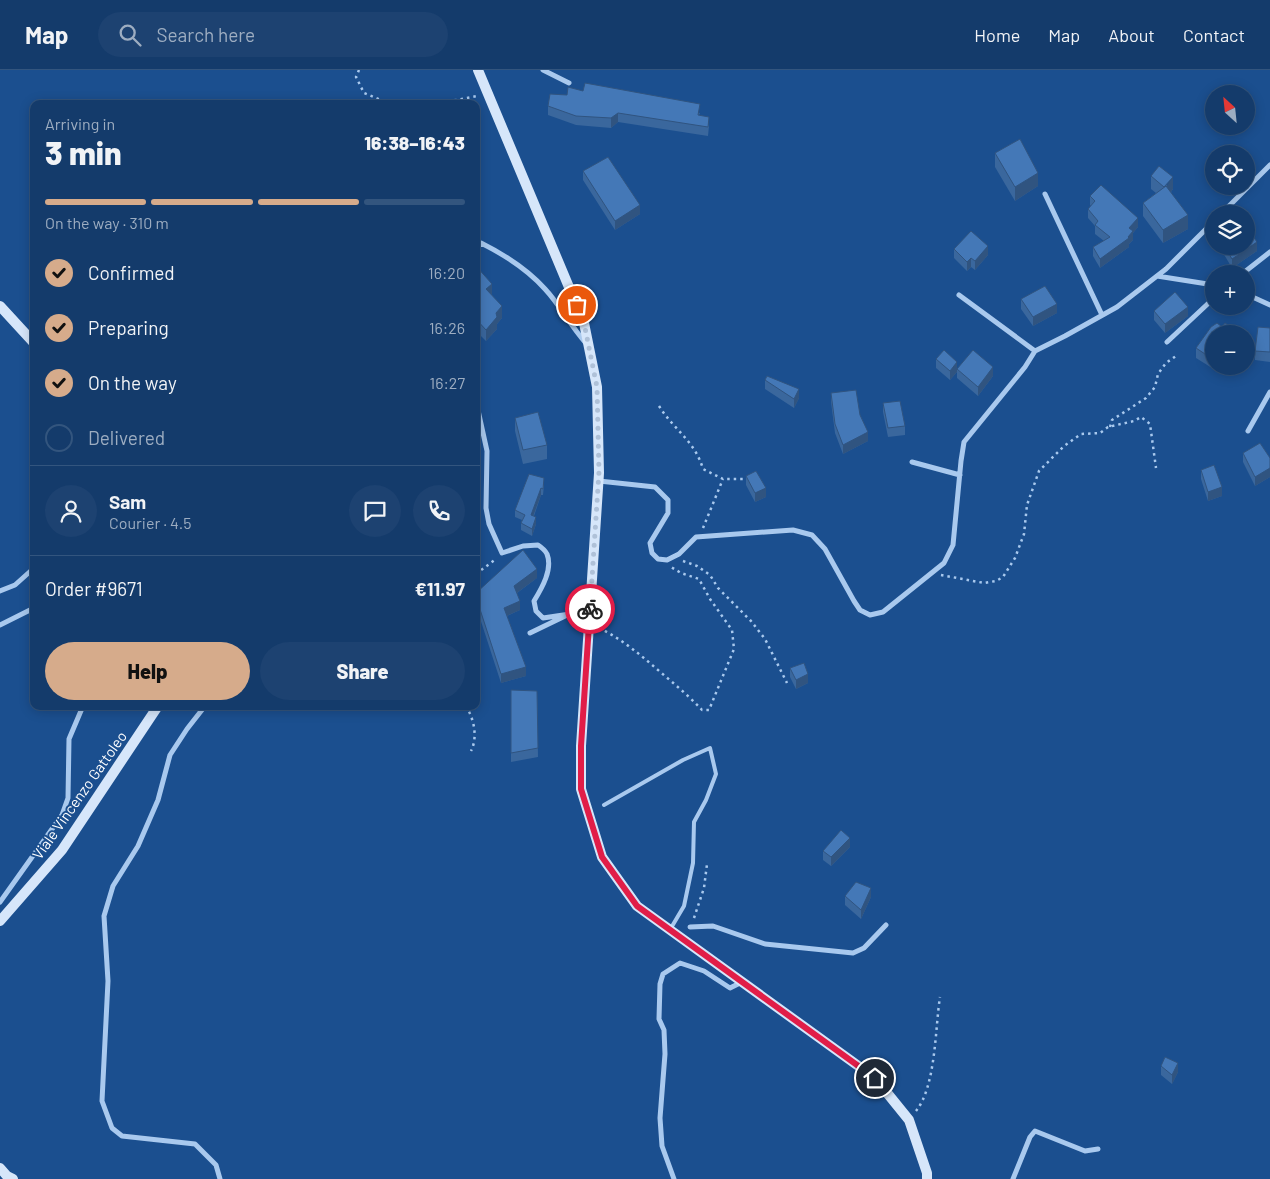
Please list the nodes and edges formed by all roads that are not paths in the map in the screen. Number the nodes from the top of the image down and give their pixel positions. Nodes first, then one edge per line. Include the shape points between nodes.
1 (478, 70) edge
2 (543, 70) edge
3 (569, 83) dead end
4 (1270, 165) edge
5 (1044, 194) dead end
6 (1230, 205) edge
7 (1205, 230) edge
8 (480, 244) edge
9 (1270, 252) edge
10 (1253, 265) edge
11 (1156, 276) junction
12 (1205, 284) edge
13 (959, 294) dead end
14 (1255, 298) edge
15 (1270, 305) edge
16 (0, 306) edge
17 (1205, 306) edge
18 (1102, 315) junction
19 (30, 339) edge
20 (1167, 342) dead end
21 (589, 346) junction
22 (1034, 351) junction
23 (1270, 392) edge
24 (480, 419) edge
25 (1248, 431) dead end
26 (912, 462) dead end
27 (960, 474) junction
28 (599, 481) junction
29 (30, 571) edge
30 (0, 591) edge
31 (591, 604) junction
32 (30, 610) edge
33 (570, 614) junction
34 (0, 625) edge
35 (530, 634) dead end
36 (82, 710) edge
37 (155, 710) edge
38 (202, 710) edge
39 (604, 805) dead end
40 (0, 902) edge
41 (0, 921) edge
42 (886, 925) dead end
43 (690, 927) road end
44 (670, 930) junction
45 (742, 982) junction
46 (1098, 1149) dead end
47 (0, 1168) edge
48 (13, 1179) edge
49 (220, 1179) edge
50 (674, 1179) edge
51 (927, 1179) edge
52 (1013, 1179) edge

1 - 21 main road via 584,323
2 - 3 street
4 - 6 street
5 - 18 street
7 - 11 street
8 - 21 street via 517,263 545,288
9 - 10 street
11 - 12 street
11 - 18 street
13 - 22 street
14 - 15 street
16 - 19 main road
17 - 20 street
18 - 22 street
21 - 28 main road via 597,387
22 - 27 street via 1020,374 964,442
23 - 25 street
24 - 33 street via 487,451 486,508 489,524 502,553 538,545 546,552 549,566 534,601 536,611 543,618
26 - 27 street
27 - 28 street via 953,545 944,563 883,612 870,615 860,610 825,549 812,535 794,530 696,537 678,554 667,560 660,559 652,553 650,543 668,513 668,500 655,487
28 - 31 main road
29 - 30 street
31 - 33 street
31 - 44 main road via 581,789 602,857 637,906
32 - 34 street
33 - 35 street
36 - 40 street via 70,739 68,798 62,815
37 - 41 main road, Viale Vincenzo Gattoleo via 62,850
38 - 49 street via 170,755 158,800 138,846 113,886 104,916 108,981 102,1101 112,1128 122,1136 195,1144 216,1165
39 - 44 lane via 710,748 716,774 694,822 693,863 684,906
42 - 43 street via 864,948 853,953 765,944 713,926
44 - 45 main road
45 - 50 street via 730,988 704,971 680,963 663,974 659,1019 664,1030 660,1118 662,1146
45 - 51 main road via 875,1078 909,1120
46 - 52 street via 1085,1151 1035,1130
47 - 48 main road

